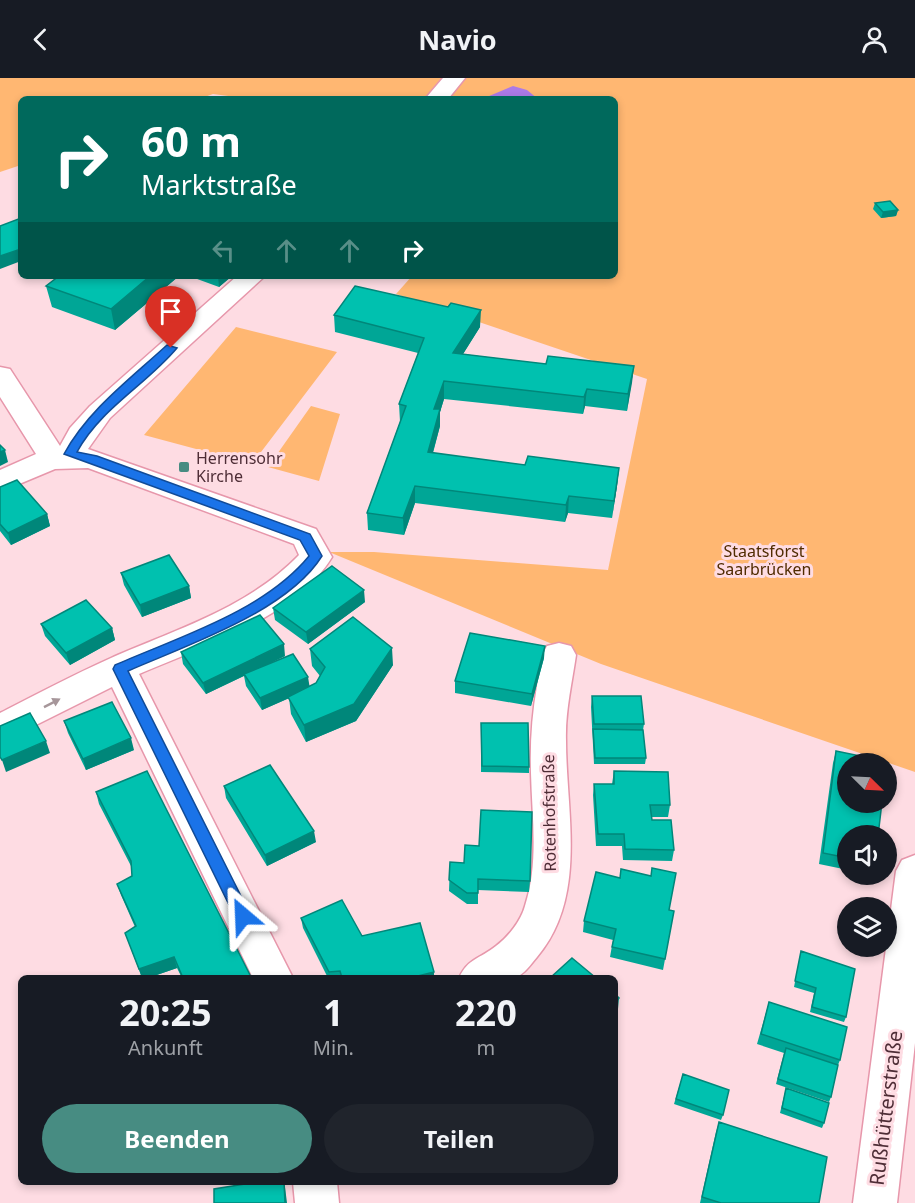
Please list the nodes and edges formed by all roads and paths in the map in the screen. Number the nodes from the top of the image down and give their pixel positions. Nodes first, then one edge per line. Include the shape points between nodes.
1 (454, 78) edge
2 (438, 96) edge
3 (249, 279) edge
4 (0, 375) edge
5 (61, 456) junction
6 (0, 482) edge
7 (559, 655) dead end
8 (120, 669) junction
9 (0, 729) edge
10 (915, 871) edge
11 (272, 975) edge
12 (486, 975) edge
13 (315, 1185) edge
14 (317, 1203) edge
15 (875, 1203) edge

1 - 2 street
3 - 5 street via 100,412
4 - 5 street
5 - 6 street
5 - 8 street via 92,459 305,537 316,556 300,576 252,609
7 - 12 street, Rotenhofstraße via 548,740 553,867 547,898 528,943 499,969
9 -> 8 street
8 - 11 street
10 - 15 street, Rußhütterstraße
13 - 14 street

